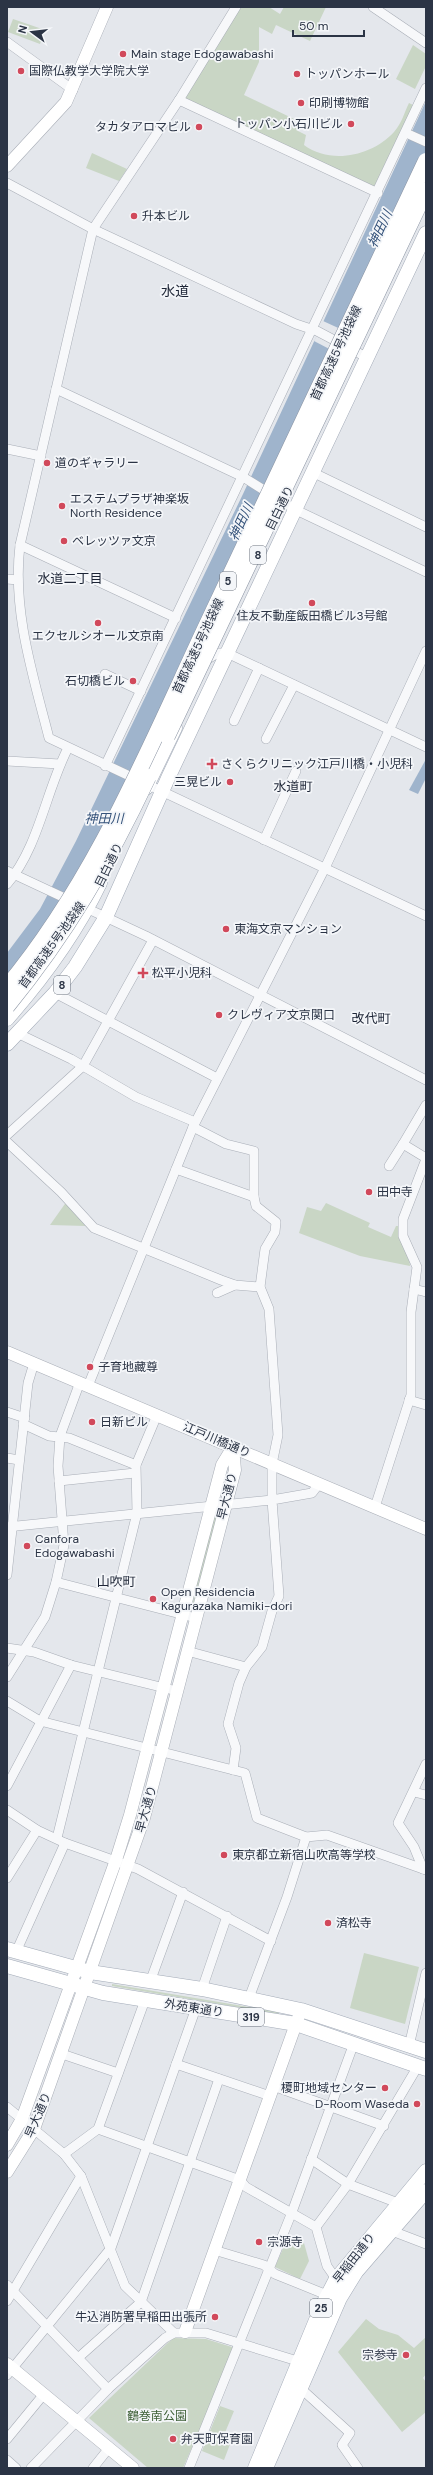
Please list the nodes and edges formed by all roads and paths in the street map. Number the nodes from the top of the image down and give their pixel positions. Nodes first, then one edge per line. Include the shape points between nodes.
1 (107, 7) edge
2 (236, 7) edge
3 (372, 7) edge
4 (7, 42) edge
5 (426, 43) edge
6 (426, 88) edge
7 (73, 90) junction
8 (179, 100) junction
9 (407, 134) junction
10 (426, 142) edge
11 (426, 161) edge
12 (7, 166) edge
13 (7, 184) edge
14 (426, 190) edge
15 (378, 193) junction
16 (426, 200) edge
17 (93, 229) junction
18 (426, 233) edge
19 (422, 254) edge
20 (315, 330) junction
21 (355, 352) junction
22 (56, 389) junction
23 (7, 449) edge
24 (40, 456) junction
25 (314, 473) junction
26 (245, 478) junction
27 (278, 498) junction
28 (296, 510) junction
29 (426, 527) edge
30 (20, 545) junction
31 (426, 572) edge
32 (7, 579) edge
33 (18, 580) junction
34 (176, 618) junction
35 (426, 651) edge
36 (227, 653) junction
37 (208, 659) junction
38 (259, 668) junction
39 (105, 674) dead end
40 (294, 685) junction
41 (142, 691) junction
42 (234, 721) dead end
43 (389, 729) junction
44 (266, 739) dead end
45 (426, 746) edge
46 (68, 748) junction
47 (7, 761) edge
48 (60, 764) junction
49 (107, 767) junction
50 (296, 771) dead end
51 (143, 784) junction
52 (161, 793) junction
53 (264, 840) junction
54 (325, 868) junction
55 (11, 873) edge
56 (7, 884) edge
57 (82, 906) junction
58 (426, 916) edge
59 (106, 917) junction
60 (153, 940) junction
61 (7, 987) edge
62 (55, 994) junction
63 (261, 995) junction
64 (7, 1006) edge
65 (7, 1019) edge
66 (108, 1022) junction
67 (17, 1033) junction
68 (7, 1044) edge
69 (84, 1066) junction
70 (217, 1078) junction
71 (426, 1080) edge
72 (426, 1105) edge
73 (194, 1124) junction
74 (7, 1135) edge
75 (7, 1142) edge
76 (403, 1144) junction
77 (426, 1158) edge
78 (389, 1166) dead end
79 (176, 1169) junction
80 (254, 1198) junction
81 (143, 1247) junction
82 (235, 1285) junction
83 (260, 1287) junction
84 (414, 1289) junction
85 (426, 1292) edge
86 (217, 1293) dead end
87 (7, 1352) edge
88 (34, 1363) junction
89 (84, 1384) junction
90 (409, 1400) junction
91 (426, 1405) edge
92 (7, 1412) edge
93 (157, 1415) junction
94 (24, 1421) junction
95 (60, 1436) junction
96 (233, 1447) junction
97 (7, 1458) edge
98 (19, 1460) junction
99 (272, 1464) junction
100 (135, 1469) junction
101 (59, 1482) junction
102 (320, 1484) junction
103 (272, 1500) junction
104 (225, 1505) junction
105 (211, 1507) junction
106 (375, 1507) junction
107 (137, 1513) junction
108 (62, 1521) junction
109 (10, 1526) edge
110 (426, 1529) edge
111 (7, 1575) edge
112 (56, 1582) junction
113 (116, 1599) junction
114 (183, 1614) junction
115 (196, 1618) junction
116 (7, 1648) edge
117 (24, 1650) junction
118 (188, 1651) junction
119 (71, 1665) junction
120 (246, 1667) junction
121 (98, 1671) junction
122 (7, 1677) edge
123 (164, 1687) junction
124 (177, 1691) junction
125 (7, 1701) edge
126 (40, 1721) junction
127 (83, 1732) junction
128 (148, 1749) junction
129 (161, 1752) junction
130 (426, 1764) edge
131 (233, 1770) junction
132 (7, 1786) edge
133 (414, 1792) junction
134 (426, 1795) edge
135 (7, 1810) edge
136 (37, 1830) junction
137 (306, 1837) junction
138 (61, 1841) junction
139 (116, 1860) junction
140 (128, 1864) junction
141 (10, 1867) edge
142 (424, 1869) edge
143 (7, 1878) edge
144 (183, 1892) junction
145 (227, 1916) junction
146 (271, 1941) junction
147 (11, 1950) edge
148 (8, 1969) edge
149 (83, 1971) junction
150 (426, 1973) edge
151 (150, 1982) junction
152 (71, 1985) junction
153 (85, 1989) junction
154 (202, 1989) junction
155 (249, 1998) junction
156 (145, 2000) junction
157 (196, 2008) junction
158 (301, 2010) junction
159 (296, 2024) junction
160 (354, 2043) junction
161 (409, 2046) junction
162 (426, 2051) edge
163 (62, 2054) junction
164 (176, 2064) junction
165 (422, 2067) edge
166 (118, 2074) junction
167 (219, 2079) junction
168 (272, 2091) junction
169 (329, 2106) junction
170 (7, 2107) edge
171 (22, 2119) junction
172 (384, 2126) junction
173 (34, 2129) junction
174 (98, 2129) junction
175 (7, 2145) edge
176 (147, 2147) junction
177 (64, 2154) junction
178 (311, 2158) junction
179 (190, 2162) junction
180 (426, 2171) edge
181 (7, 2172) edge
182 (81, 2176) junction
183 (240, 2180) junction
184 (348, 2184) junction
185 (426, 2191) edge
186 (398, 2203) junction
187 (292, 2212) junction
188 (316, 2227) junction
189 (392, 2231) junction
190 (426, 2244) edge
191 (111, 2248) junction
192 (214, 2250) junction
193 (269, 2269) junction
194 (336, 2279) junction
195 (10, 2288) edge
196 (327, 2295) junction
197 (7, 2301) edge
198 (141, 2302) junction
199 (47, 2327) junction
200 (180, 2333) junction
201 (239, 2344) junction
202 (78, 2358) junction
203 (304, 2363) junction
204 (9, 2369) edge
205 (295, 2384) junction
206 (108, 2389) junction
207 (44, 2394) junction
208 (77, 2421) junction
209 (7, 2439) edge
210 (109, 2448) junction
211 (7, 2460) edge
212 (16, 2468) edge
213 (30, 2468) edge
214 (93, 2468) edge
215 (133, 2468) edge
216 (189, 2468) edge
217 (255, 2468) edge
218 (266, 2468) edge
219 (358, 2468) edge

1 - 7 street
2 - 8 street
3 - 5 street
4 - 7 street
6 - 9 street
7 - 12 street via 66,102
8 - 15 street
8 - 17 street
9 - 10 street
9 - 15 street
11 - 61 highway, 首都高速5号池袋線 / 5, bridge via 131,787 69,903
13 - 17 street
14 - 64 highway, 首都高速5号池袋線 / 5, bridge via 119,835 79,908
15 - 20 street
16 - 21 main road, 目白通り / 8
17 - 20 street via 296,324
17 - 22 street
18 - 19 main road, 目白通り / 8
19 - 21 main road, 目白通り / 8
20 - 21 street
20 - 26 street
21 - 25 main road, 目白通り / 8
21 - 27 main road, 目白通り / 8
22 - 24 street
22 - 26 street
23 - 24 street
24 - 30 street
25 - 28 main road, 目白通り / 8
25 - 29 street
26 - 27 street
26 - 34 street
27 - 28 street
27 - 37 main road, 目白通り / 8
28 - 31 street
28 - 36 main road, 目白通り / 8
30 - 33 street
30 - 34 street
32 - 33 street
33 - 46 street via 23,634 49,738
34 - 41 street
35 - 43 street
36 - 37 street via 218,652
36 - 38 street
36 - 52 main road, 目白通り / 8
37 - 51 main road, 目白通り / 8
38 - 40 street
38 - 42 street
39 - 41 street
40 - 43 street
40 - 44 street
41 - 49 street
43 - 45 street
43 - 54 street
46 - 48 street
46 - 49 street
47 - 48 street
48 - 55 street via 46,808
49 - 51 street
50 - 53 street
51 - 52 street
51 - 57 main road, 目白通り / 8
52 - 53 street
52 - 59 main road, 目白通り / 8
53 - 54 street
54 - 58 street
54 - 63 street
55 - 56 street
55 - 57 street
57 - 59 street
57 - 65 main road, 目白通り / 8 via 34,988
59 - 60 street
59 - 62 main road, 目白通り / 8
60 - 63 street
60 - 66 street
62 - 66 street
62 - 67 main road, 目白通り / 8
63 - 70 street
63 - 71 street
66 - 69 street
66 - 70 street
67 - 68 main road, 目白通り / 8
67 - 69 street
69 - 73 street via 136,1097
69 - 74 street
70 - 73 street
72 - 76 street
73 - 79 street
73 - 80 street via 226,1144 254,1151
75 - 81 street via 64,1194 94,1228
76 - 77 street
76 - 78 street
77 - 84 street via 403,1219 403,1236 417,1267
79 - 80 street
79 - 81 street
80 - 83 street via 256,1206 276,1222 275,1232 265,1249
81 - 82 street
81 - 89 street
82 - 83 street
82 - 86 street
83 - 99 street via 270,1314 278,1435
84 - 85 street
84 - 90 street
87 - 88 street, 江戸川橋通り
88 - 89 street, 江戸川橋通り
88 - 94 street via 29,1377
89 - 93 street, 江戸川橋通り
89 - 95 street
90 - 91 street
90 - 106 street
92 - 94 street
93 - 96 street, 江戸川橋通り
93 - 100 street
94 - 95 street via 49,1436
94 - 98 street
95 - 100 street
95 - 101 street
96 - 99 street, 江戸川橋通り
96 - 104 street, 早大通り via 235,1470
96 - 105 street, 早大通り via 222,1465
97 - 98 street
98 - 109 street
99 - 102 street, 江戸川橋通り
99 - 103 street
100 - 101 street
100 - 107 street
101 - 108 street
102 - 103 street via 312,1493
102 - 106 street, 江戸川橋通り
103 - 104 street
103 - 120 street via 278,1596 262,1647
104 - 105 street
104 - 115 street, 早大通り
105 - 107 street
105 - 114 street, 早大通り
106 - 110 street, 江戸川橋通り
107 - 108 street
107 - 113 street
108 - 109 street
108 - 112 street via 64,1545
109 - 111 street
112 - 113 street
112 - 117 street via 45,1617
113 - 114 street
113 - 121 street
114 - 115 street
114 - 123 street, 早大通り
115 - 118 street, 早大通り
116 - 117 street
117 - 119 street
117 - 122 street
118 - 120 street
118 - 124 street, 早大通り
119 - 121 street
119 - 126 street
120 - 131 street via 228,1724 236,1748
121 - 123 street
121 - 127 street
123 - 124 street
123 - 128 street, 早大通り
124 - 129 street, 早大通り
125 - 126 street
126 - 127 street
126 - 132 street
127 - 128 street
127 - 138 street
128 - 129 street
128 - 139 street, 早大通り
129 - 131 street
129 - 140 street, 早大通り via 144,1818
130 - 133 street
131 - 137 street via 245,1773 257,1818
133 - 134 street
133 - 142 street via 398,1823 414,1847
135 - 136 street
136 - 138 street
136 - 141 street
137 - 142 street via 327,1835
137 - 146 street
138 - 139 street
138 - 147 street
139 - 140 street
139 - 149 street, 早大通り
140 - 144 street
140 - 149 street, 早大通り
141 - 143 street
144 - 145 street
144 - 151 street
145 - 146 street
145 - 154 street
146 - 155 street
147 - 149 main road, 外苑東通り / 319
148 - 152 main road, 外苑東通り / 319
149 - 151 main road, 外苑東通り / 319
149 - 152 street, 早大通り
149 - 153 street, 早大通り
150 - 161 street
151 - 154 main road, 外苑東通り / 319
152 - 153 main road, 外苑東通り / 319
152 - 171 street, 早大通り
153 - 156 main road, 外苑東通り / 319
153 - 163 street, 早大通り
154 - 155 main road, 外苑東通り / 319
155 - 158 main road, 外苑東通り / 319
156 - 157 main road, 外苑東通り / 319
156 - 166 street
157 - 159 main road, 外苑東通り / 319
157 - 164 street
158 - 159 street
158 - 161 main road, 外苑東通り / 319
159 - 160 main road, 外苑東通り / 319
159 - 168 street
160 - 165 main road, 外苑東通り / 319
160 - 169 street
161 - 162 main road, 外苑東通り / 319
163 - 166 street
163 - 173 street, 早大通り
164 - 167 street
164 - 176 street
165 - 172 street
166 - 174 street
167 - 168 street
167 - 179 street
168 - 169 street
168 - 183 street
169 - 172 street
169 - 178 street
170 - 171 street
171 - 173 street
171 - 175 street, 早大通り
172 - 184 street
173 - 177 street
173 - 181 street, 早大通り
174 - 176 street
174 - 177 street
176 - 179 street
176 - 191 street
177 - 182 street
178 - 184 street
178 - 187 street
179 - 183 street
179 - 198 street
180 - 186 main road, 早稲田通り / 25
182 - 191 street
182 - 195 street
183 - 187 street via 246,2187
183 - 192 street
184 - 186 street
184 - 188 street
185 - 189 main road, 早稲田通り / 25
186 - 194 main road, 早稲田通り / 25
187 - 188 street
187 - 193 street
188 - 194 street via 327,2266
189 - 190 street
189 - 203 main road, 早稲田通り / 25 via 349,2284
191 - 198 street via 125,2286
191 - 199 street
192 - 193 street via 264,2265
192 - 200 street
193 - 196 street via 275,2274
193 - 201 street
194 - 196 main road, 早稲田通り / 25
195 - 197 street
195 - 199 street
196 - 203 main road, 早稲田通り / 25
198 - 200 street
198 - 202 street
199 - 202 street
199 - 204 street
200 - 201 street via 206,2333
200 - 206 street via 165,2338
201 - 203 street
201 - 216 street
202 - 206 street
203 - 205 main road, 早稲田通り / 25
204 - 207 street
205 - 217 main road, 早稲田通り / 25
205 - 218 main road, 早稲田通り / 25
205 - 219 street via 350,2433 342,2446
206 - 208 street
207 - 208 street
207 - 209 street
208 - 210 street
208 - 213 street
210 - 214 street
210 - 215 street
211 - 212 street

